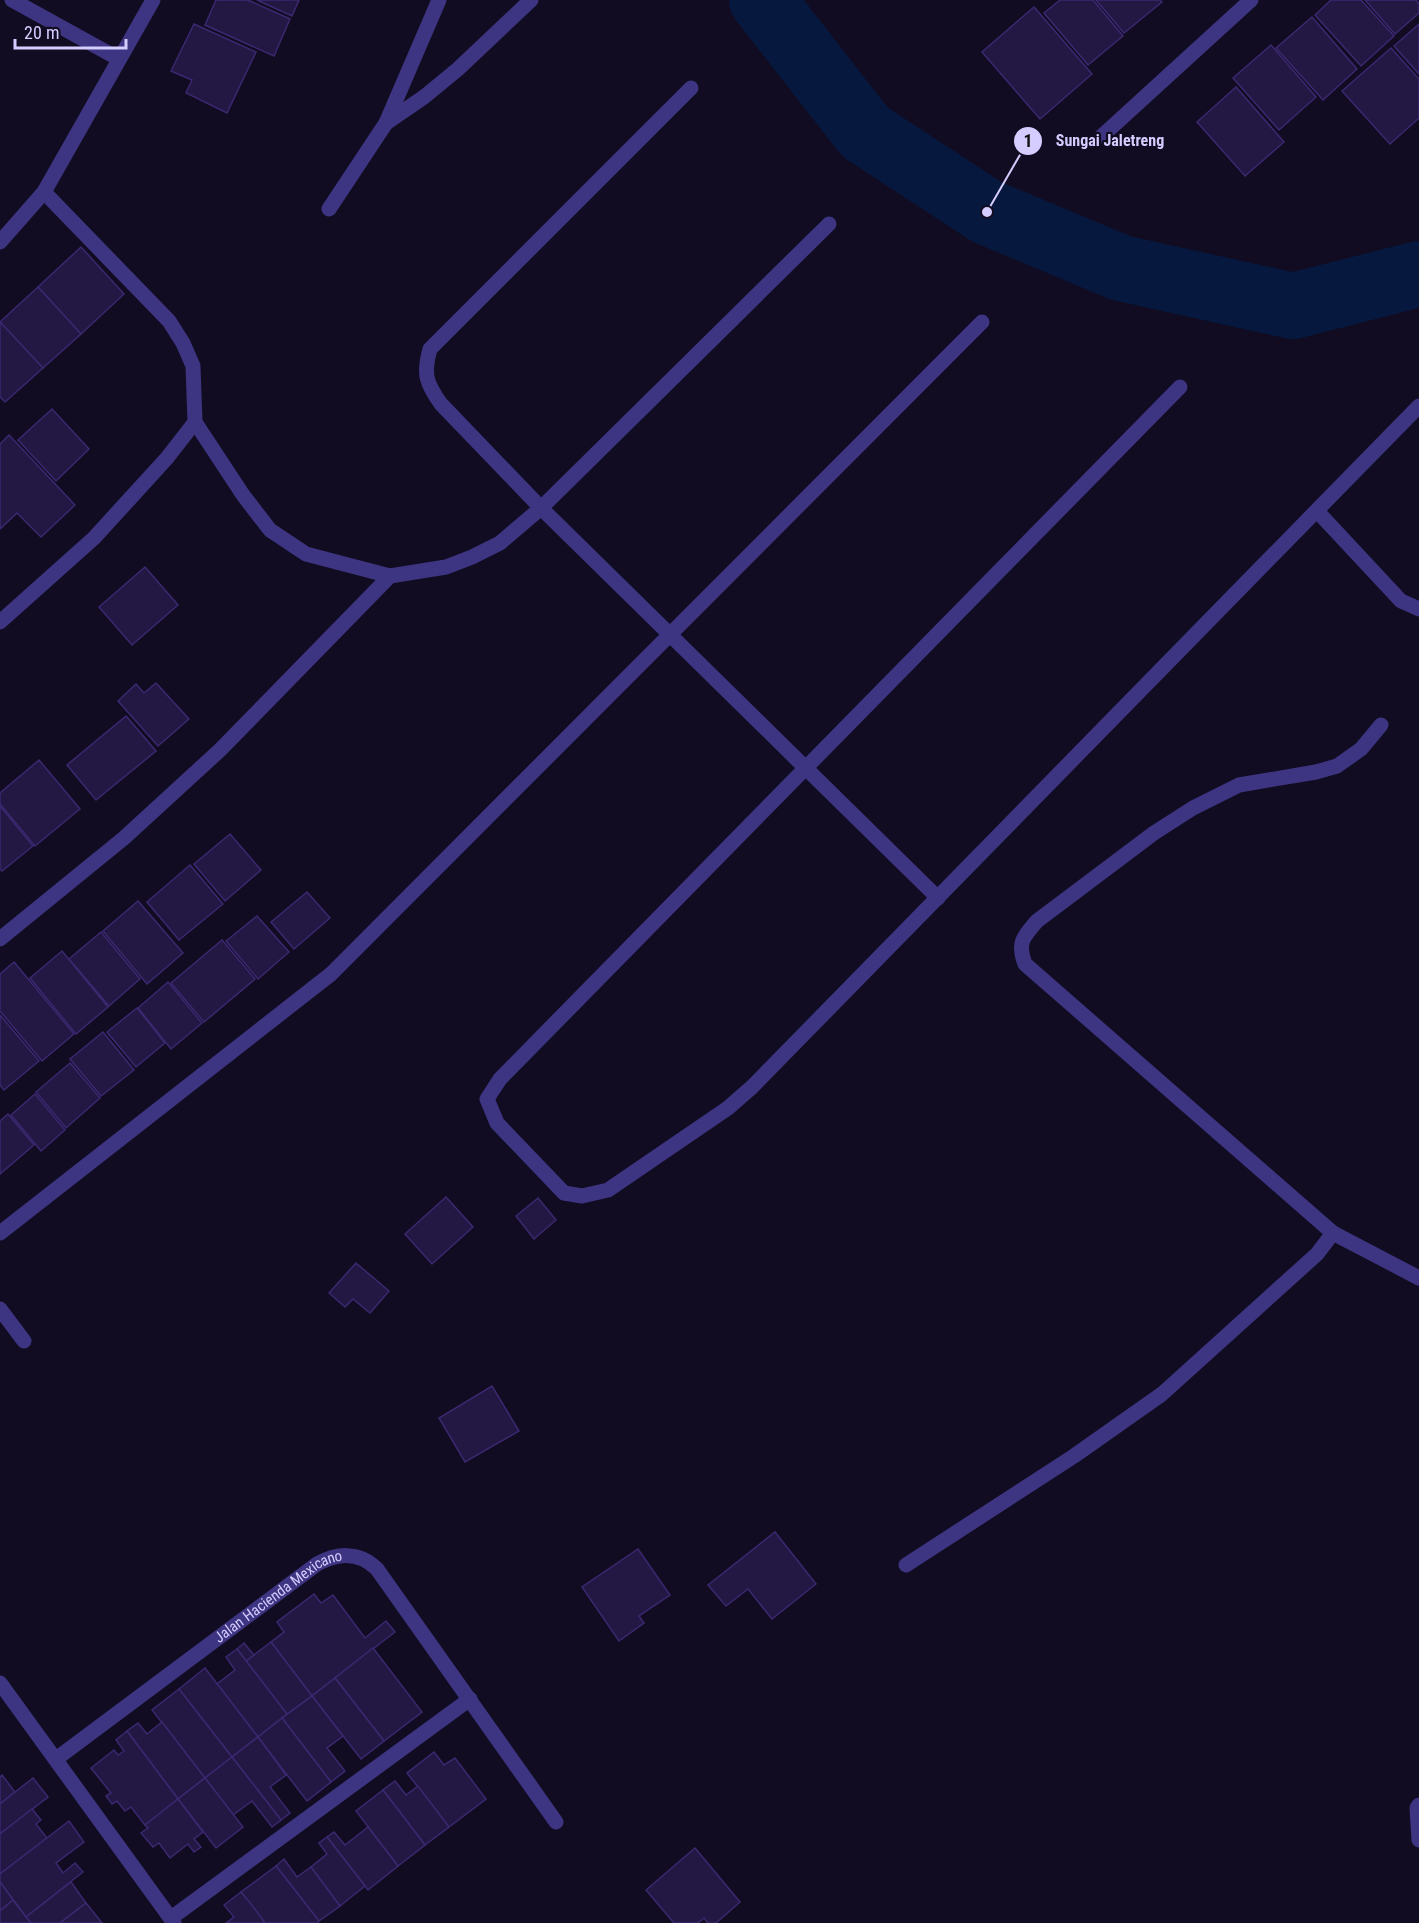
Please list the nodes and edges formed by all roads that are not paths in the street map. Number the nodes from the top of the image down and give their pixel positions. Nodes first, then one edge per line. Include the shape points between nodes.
1 (12, 0) edge
2 (153, 0) edge
3 (439, 0) edge
4 (531, 0) edge
5 (1251, 0) edge
6 (119, 59) junction
7 (691, 87) dead end
8 (386, 123) junction
9 (1102, 136) dead end
10 (44, 192) junction
11 (329, 209) dead end
12 (829, 224) dead end
13 (0, 242) edge
14 (982, 322) dead end
15 (1180, 387) dead end
16 (1419, 406) edge
17 (195, 422) junction
18 (541, 508) junction
19 (1317, 511) junction
20 (390, 576) junction
21 (1419, 609) edge
22 (0, 622) edge
23 (670, 634) junction
24 (1382, 725) dead end
25 (806, 768) junction
26 (938, 898) junction
27 (0, 939) edge
28 (0, 1233) edge
29 (1333, 1233) junction
30 (1419, 1278) edge
31 (0, 1309) edge
32 (24, 1341) dead end
33 (906, 1565) dead end
34 (0, 1683) edge
35 (470, 1700) junction
36 (56, 1759) junction
37 (1419, 1805) edge
38 (556, 1822) dead end
39 (1419, 1840) edge
40 (173, 1921) edge

1 - 6 street
2 - 6 street
3 - 8 street
4 - 8 street via 458,69
5 - 9 street
6 - 10 street
7 - 18 street via 430,349 425,366 428,386
8 - 11 street
10 - 13 street
10 - 17 street via 169,321 193,366
12 - 18 street
14 - 23 street
15 - 25 street
16 - 19 street
17 - 20 street via 270,530 306,554
17 - 22 street via 168,458 94,538
18 - 20 street via 500,543 472,557 446,567
18 - 23 street
19 - 21 street via 1401,601
19 - 26 street
20 - 27 street via 220,750 124,838
23 - 25 street
23 - 28 street via 331,974
24 - 29 street via 1361,749 1337,766 1239,785 1193,808 1036,921 1023,937 1020,951 1025,964
25 - 26 street
25 - 26 street via 500,1079 487,1099 497,1123 564,1193 582,1196 608,1190 728,1108
29 - 30 street
29 - 33 street via 1317,1254 1162,1394
31 - 32 street
34 - 36 street
35 - 36 street, Jalan Hacienda Mexicano via 377,1569 353,1555 339,1555 317,1564
35 - 38 street, Jalan Hacienda Mexicano
35 - 40 street
36 - 40 street
37 - 39 street

